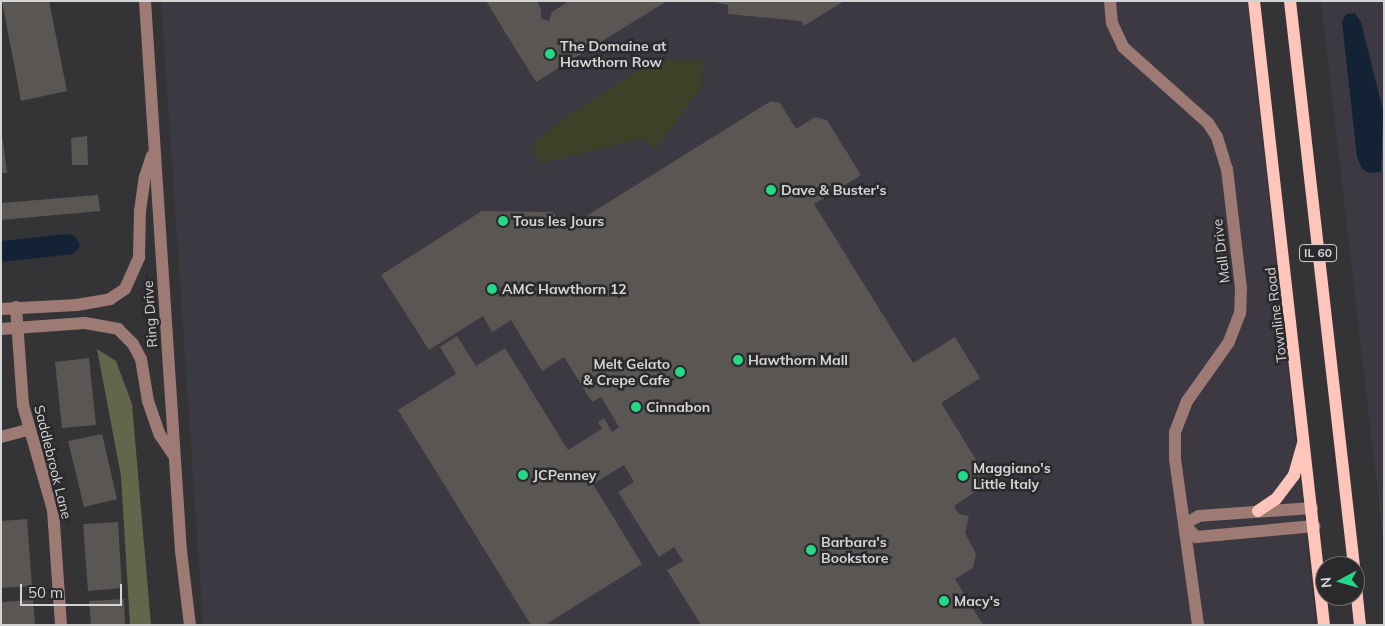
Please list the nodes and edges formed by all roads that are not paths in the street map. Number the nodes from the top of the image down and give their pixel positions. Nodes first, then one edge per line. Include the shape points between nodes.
1 (146, 1) edge
2 (1110, 1) edge
3 (1254, 1) edge
4 (1290, 1) edge
5 (154, 152) junction
6 (16, 307) junction
7 (1, 309) edge
8 (17, 327) junction
9 (1, 329) edge
10 (30, 429) junction
11 (1305, 436) junction
12 (1, 437) edge
13 (174, 455) junction
14 (1312, 508) junction
15 (1258, 511) junction
16 (1184, 524) junction
17 (1314, 526) junction
18 (1353, 556) edge
19 (1358, 606) edge
20 (61, 625) edge
21 (190, 625) edge
22 (1198, 625) edge
23 (1324, 625) edge
24 (1360, 625) edge

1 - 5 street, Ring Drive
2 - 16 street, Mall Drive via 1112,23 1123,47 1208,123 1217,137 1227,169 1241,288 1240,314 1229,342 1187,401 1175,433
3 - 11 main road, Townline Road / IL 60
4 - 18 main road, IL 60
5 - 6 street via 144,185 139,257 124,290 110,299 77,305
5 - 13 street, Ring Drive
6 - 7 street
6 - 8 street, Saddlebrook Lane
8 - 9 street
8 - 10 street, Saddlebrook Lane via 23,405
8 - 13 street via 85,323 118,329 133,344 141,359 148,401 160,435
10 - 12 street
10 - 20 street, Saddlebrook Lane via 53,510
11 - 14 main road, Townline Road / IL 60
11 - 15 main road via 1294,475 1276,499
13 - 21 street, Ring Drive via 184,599
14 - 15 street
14 - 17 main road, Townline Road / IL 60
15 - 16 street via 1198,516
16 - 17 street via 1196,537
16 - 22 street, Mall Drive
17 - 23 main road, Townline Road / IL 60
19 - 24 main road

